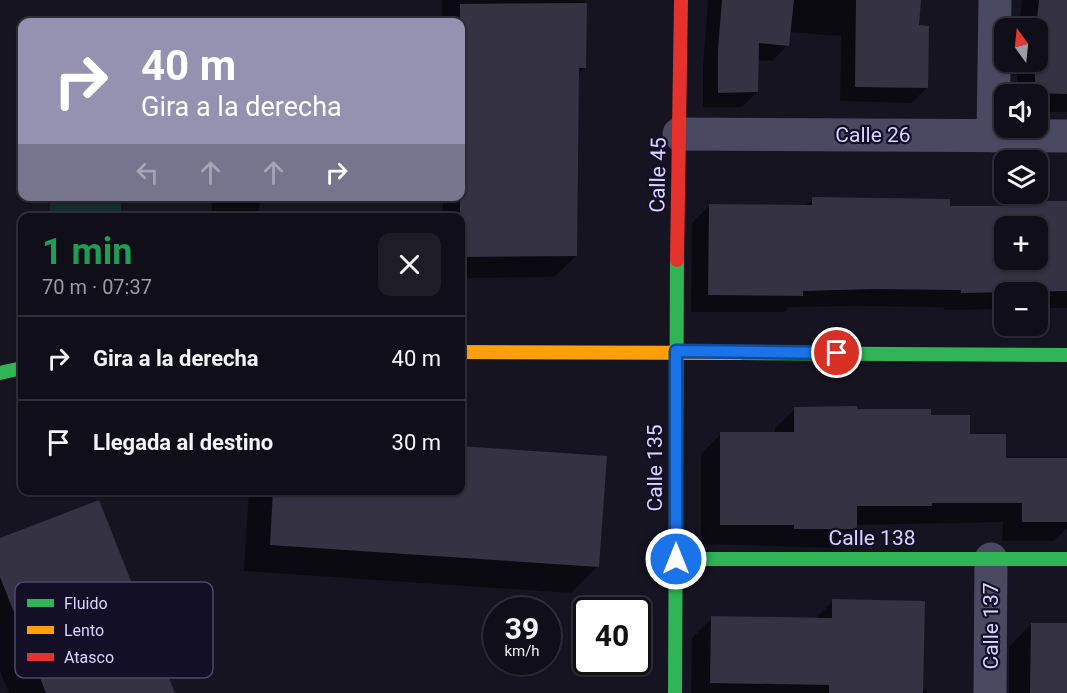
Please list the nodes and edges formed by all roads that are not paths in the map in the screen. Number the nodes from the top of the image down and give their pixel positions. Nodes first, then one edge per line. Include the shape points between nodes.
1 (681, 0) edge
2 (995, 0) edge
3 (679, 134) junction
4 (993, 136) junction
5 (1067, 136) edge
6 (676, 351) junction
7 (465, 352) edge
8 (1067, 355) edge
9 (18, 369) edge
10 (0, 373) edge
11 (676, 559) junction
12 (991, 559) junction
13 (1067, 559) edge
14 (675, 693) edge
15 (990, 693) edge

1 - 3 street, Calle 45
2 - 4 street
3 - 4 street, Calle 26
3 - 6 street, Calle 45
4 - 5 street, Calle 26
6 - 7 street
6 - 8 street
6 - 11 street, Calle 135
9 - 10 street
11 - 12 street, Calle 138
11 - 14 street, Calle 135
12 - 13 street, Calle 138
12 - 15 street, Calle 137

